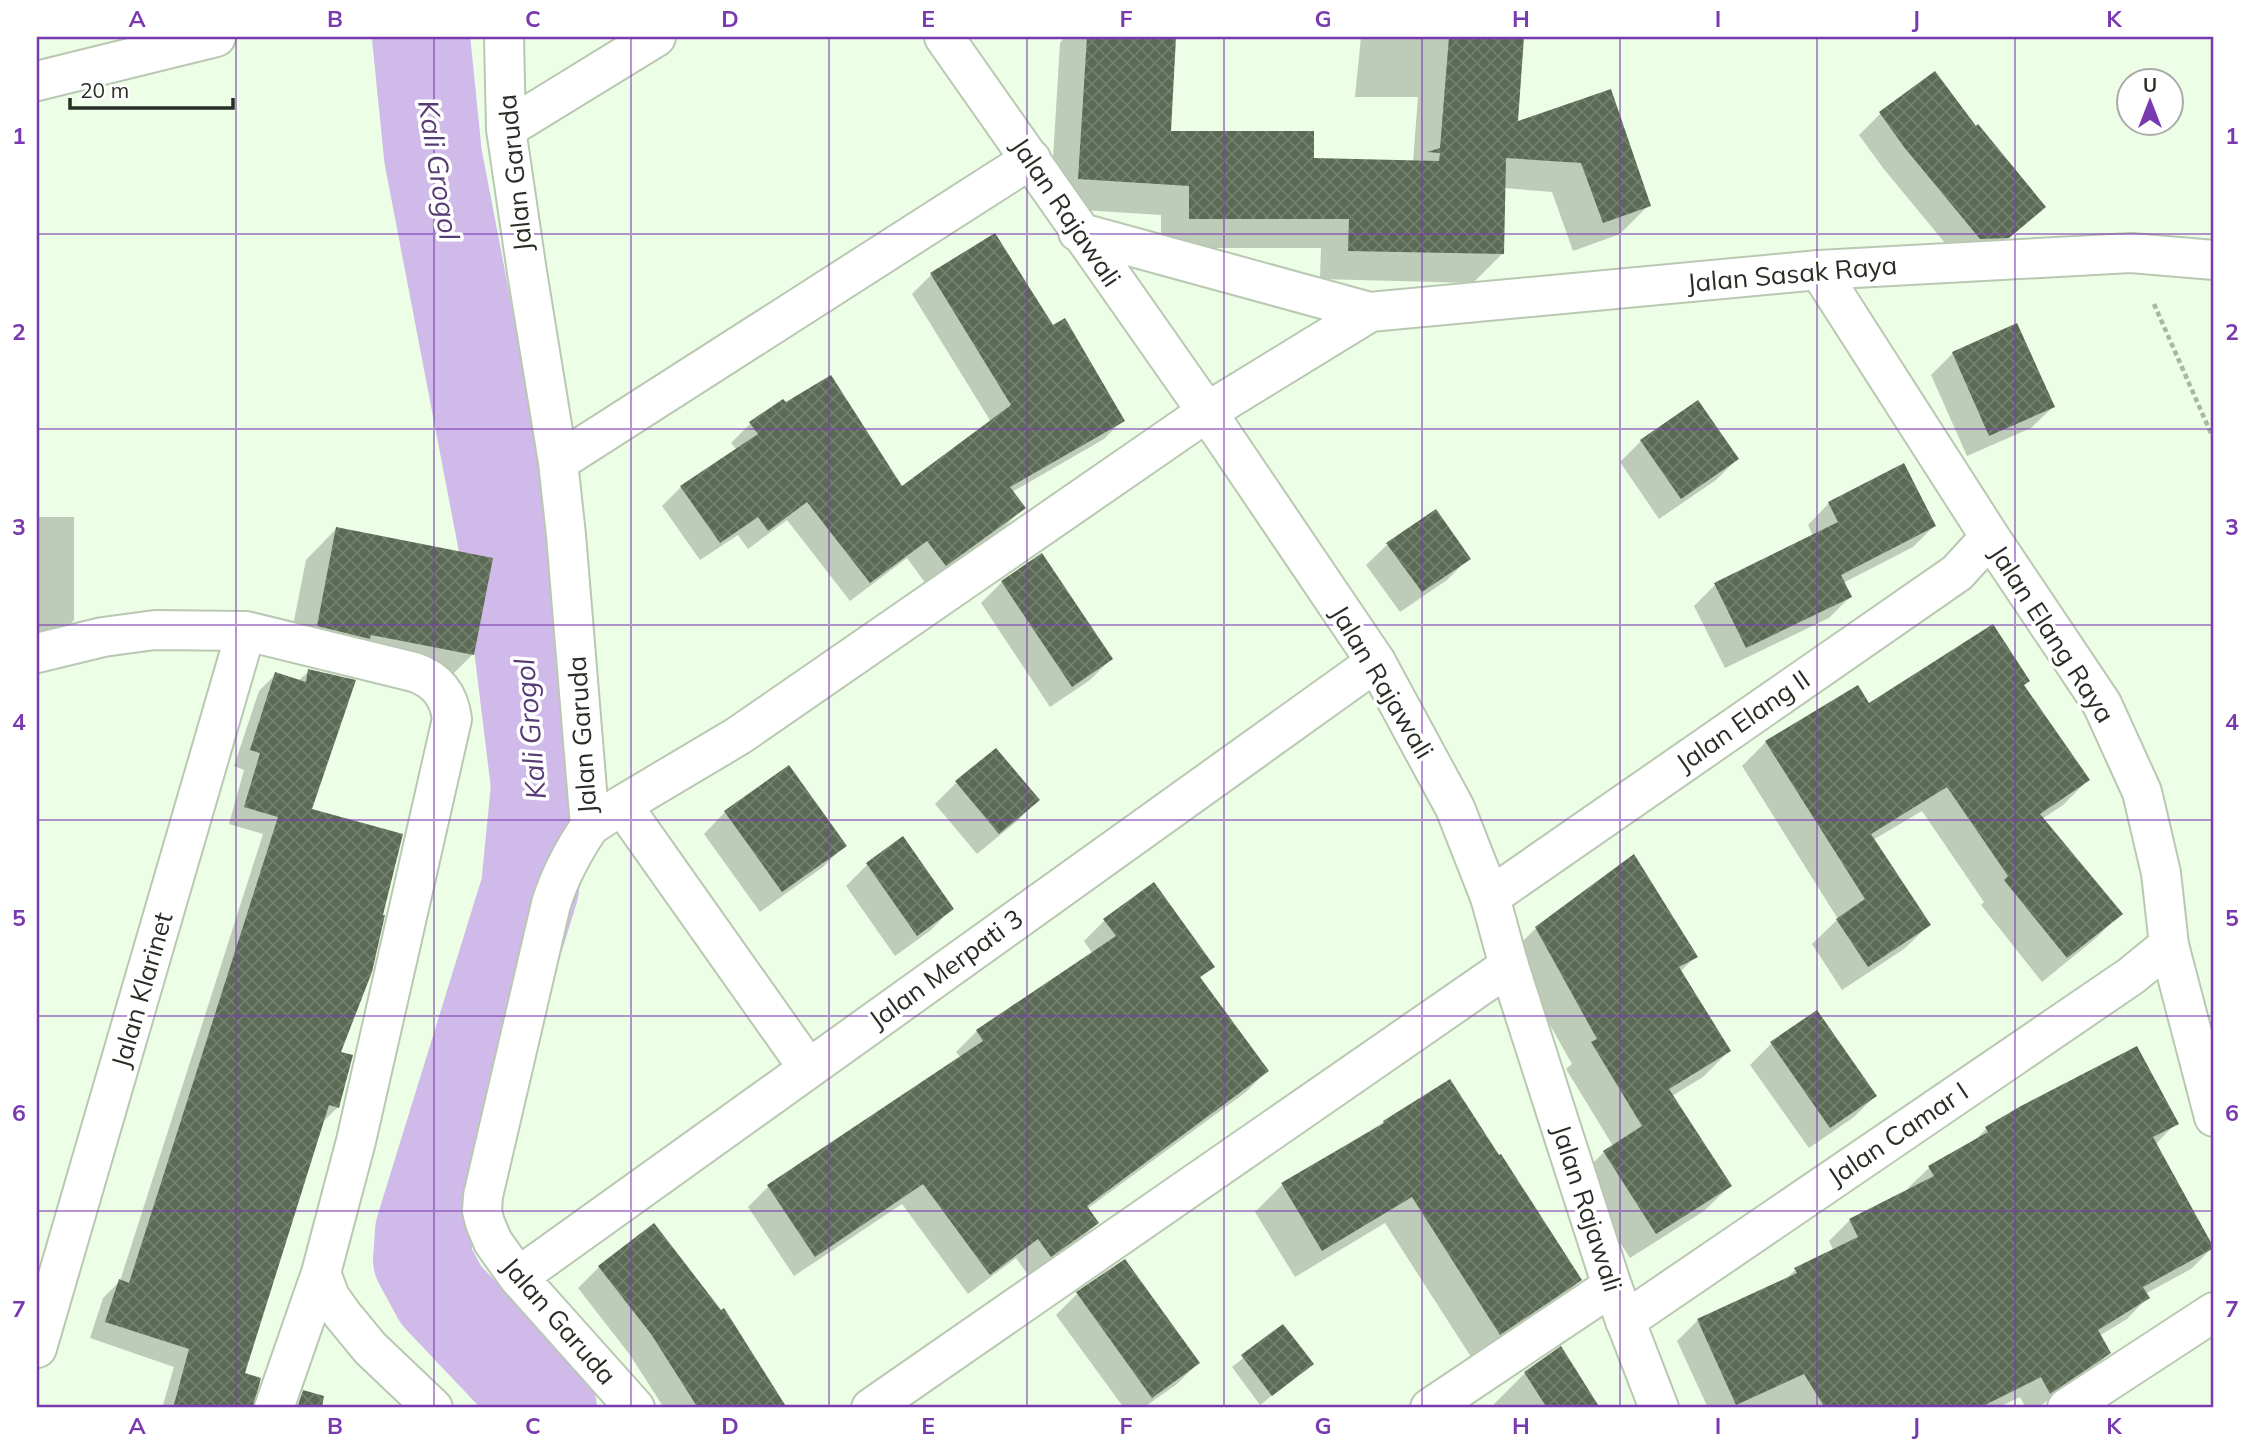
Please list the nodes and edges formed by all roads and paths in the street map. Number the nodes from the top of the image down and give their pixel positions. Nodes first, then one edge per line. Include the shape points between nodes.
1 (216, 37) edge
2 (504, 37) edge
3 (656, 37) edge
4 (944, 37) edge
5 (37, 81) edge
6 (506, 129) junction
7 (1031, 159) junction
8 (1078, 232) junction
9 (2131, 253) junction
10 (2214, 260) edge
11 (1819, 270) junction
12 (1370, 312) junction
13 (1207, 412) junction
14 (2214, 440) edge
15 (558, 462) junction
16 (1990, 537) junction
17 (246, 631) junction
18 (37, 653) edge
19 (1376, 662) junction
20 (622, 805) junction
21 (590, 826) junction
22 (1490, 897) junction
23 (2169, 945) junction
24 (1508, 966) junction
25 (808, 1068) junction
26 (2214, 1117) edge
27 (321, 1273) junction
28 (517, 1277) junction
29 (1612, 1286) junction
30 (2214, 1312) edge
31 (1625, 1321) junction
32 (37, 1348) edge
33 (274, 1408) edge
34 (433, 1408) edge
35 (635, 1408) edge
36 (871, 1408) edge
37 (1430, 1408) edge
38 (1658, 1408) edge
39 (2067, 1408) edge

1 - 5 street
2 - 6 street, Jalan Garuda
3 - 6 street
4 - 7 street, Jalan Rajawali
6 - 15 street, Jalan Garuda
7 - 8 street, Jalan Rajawali
7 - 15 street
8 - 12 street, Jalan Sasak Raya
8 - 13 street, Jalan Rajawali
9 - 10 street, Jalan Sasak Raya
9 - 11 street, Jalan Sasak Raya
9 - 14 path
11 - 12 street, Jalan Sasak Raya
11 - 16 street, Jalan Elang Raya
12 - 13 street, Jalan Sasak Raya
13 - 19 street, Jalan Rajawali
13 - 20 street, Jalan Sasak Raya via 738,736
15 - 21 street, Jalan Garuda
16 - 22 street, Jalan Elang II via 1957,573
16 - 23 street, Jalan Elang Raya via 2102,704 2142,792 2161,873
17 - 18 street via 155,630
17 - 27 street via 429,677 447,697 451,709 356,1141
17 - 32 street, Jalan Klarinet
19 - 22 street, Jalan Rajawali via 1455,808
19 - 25 street, Jalan Merpati 3
20 - 21 street, Jalan Sasak Raya
20 - 25 street
21 - 28 street, Jalan Garuda via 560,876 551,904 483,1196 485,1223
22 - 24 street, Jalan Rajawali
23 - 26 street, Jalan Elang Raya
23 - 31 street, Jalan Camar I via 2131,976
24 - 29 street, Jalan Rajawali
24 - 36 street
25 - 28 street, Jalan Merpati 3
27 - 33 street
27 - 34 street via 330,1297 370,1348
28 - 35 street, Jalan Garuda
29 - 31 street, Jalan Rajawali
29 - 37 street
30 - 39 street
31 - 38 street, Jalan Rajawali

